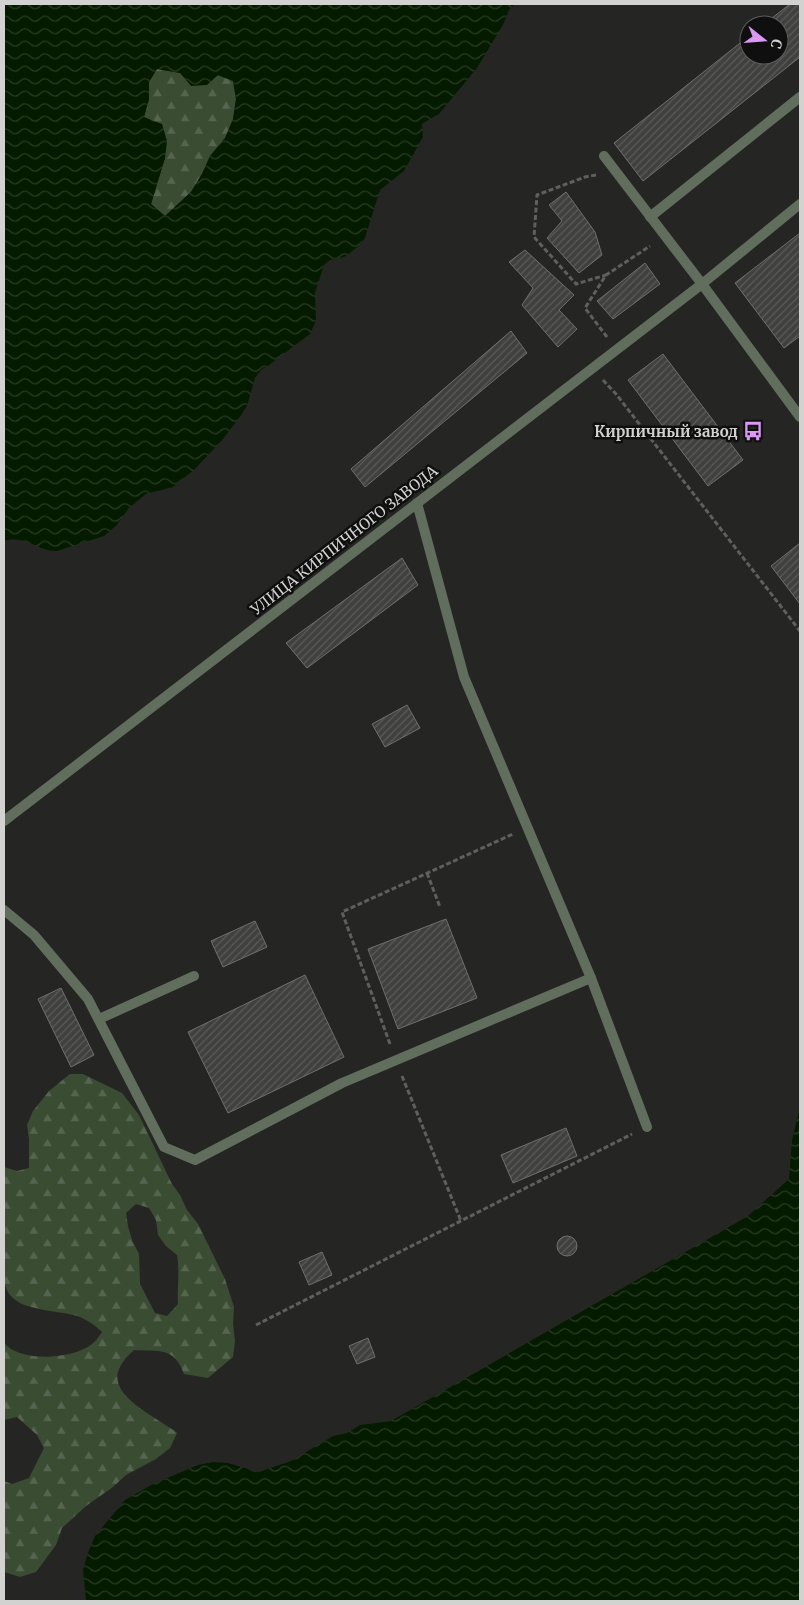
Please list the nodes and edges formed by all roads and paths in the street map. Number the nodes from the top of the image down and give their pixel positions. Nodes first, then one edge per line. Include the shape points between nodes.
1 (800, 97) edge
2 (604, 156) dead end
3 (616, 172) junction
4 (800, 204) edge
5 (650, 216) junction
6 (665, 236) junction
7 (606, 275) junction
8 (702, 284) junction
9 (616, 350) junction
10 (592, 369) junction
11 (800, 417) edge
12 (417, 503) junction
13 (800, 631) edge
14 (4, 821) edge
15 (528, 828) junction
16 (427, 873) junction
17 (440, 907) dead end
18 (4, 910) edge
19 (194, 976) dead end
20 (591, 978) junction
21 (99, 1020) junction
22 (396, 1060) junction
23 (647, 1127) joint
24 (461, 1221) junction
25 (256, 1325) dead end

1 - 5 street
2 - 3 street
3 - 5 street
3 - 7 path via 585,177 537,195 534,237 576,284
4 - 8 street, УЛИЦА КИРПИЧНОГО ЗАВОДА
5 - 6 street
6 - 7 path
6 - 8 street
7 - 9 path via 585,308
8 - 9 street, УЛИЦА КИРПИЧНОГО ЗАВОДА
8 - 11 street
9 - 10 street, УЛИЦА КИРПИЧНОГО ЗАВОДА
10 - 12 street, УЛИЦА КИРПИЧНОГО ЗАВОДА
10 - 13 path via 616,394
12 - 14 street, УЛИЦА КИРПИЧНОГО ЗАВОДА
12 - 15 street via 464,676
15 - 16 path
15 - 20 street
16 - 17 path
16 - 22 path via 342,912
18 - 21 street via 34,935 88,999
19 - 21 street
20 - 22 street
20 - 23 street
21 - 22 street via 164,1146 195,1160 342,1083
22 - 24 path
23 - 24 path
24 - 25 path

